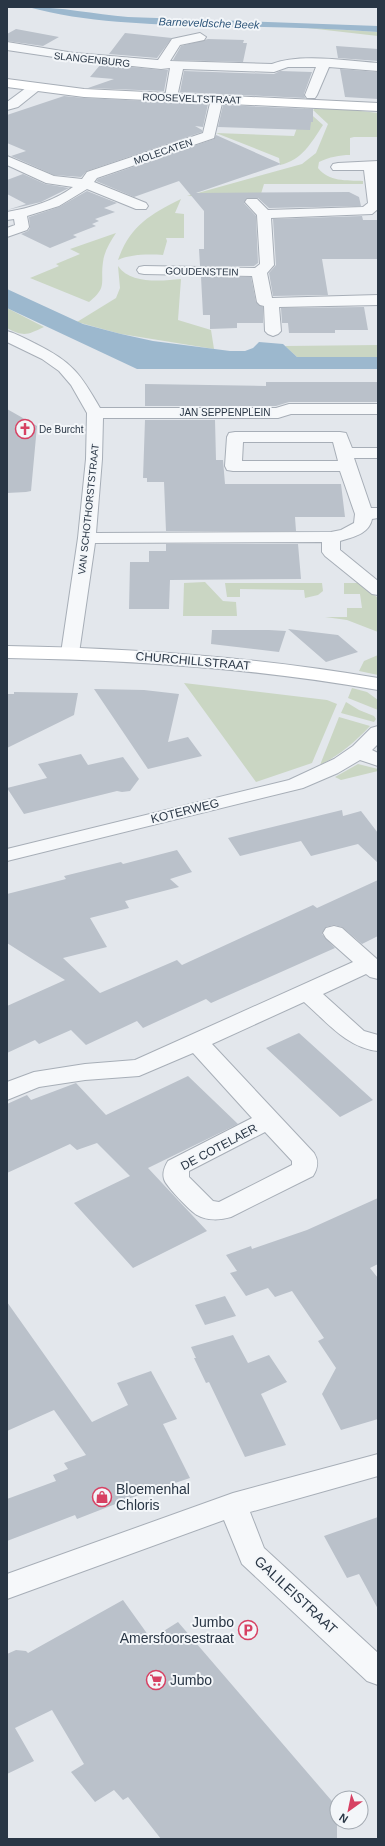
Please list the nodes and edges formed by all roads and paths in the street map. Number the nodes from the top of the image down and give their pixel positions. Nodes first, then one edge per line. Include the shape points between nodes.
1 (200, 37) dead end
2 (7, 46) edge
3 (324, 63) junction
4 (161, 65) junction
5 (177, 66) junction
6 (378, 67) edge
7 (7, 83) edge
8 (34, 88) junction
9 (311, 95) dead end
10 (172, 97) junction
11 (217, 99) junction
12 (7, 106) edge
13 (378, 107) edge
14 (7, 160) edge
15 (374, 165) edge
16 (338, 168) dead end
17 (87, 184) junction
18 (252, 202) dead end
19 (141, 206) dead end
20 (374, 209) edge
21 (264, 214) junction
22 (14, 215) edge
23 (7, 233) edge
24 (144, 270) dead end
25 (259, 272) junction
26 (378, 300) edge
27 (270, 303) junction
28 (273, 332) dead end
29 (7, 336) edge
30 (378, 409) edge
31 (95, 413) junction
32 (378, 453) edge
33 (346, 460) junction
34 (371, 513) edge
35 (331, 537) junction
36 (87, 538) junction
37 (378, 590) edge
38 (7, 652) edge
39 (70, 653) junction
40 (378, 684) edge
41 (378, 732) edge
42 (358, 752) junction
43 (378, 760) edge
44 (7, 855) edge
45 (334, 933) dead end
46 (373, 968) edge
47 (307, 992) junction
48 (196, 1042) junction
49 (378, 1043) edge
50 (7, 1092) edge
51 (268, 1120) junction
52 (378, 1465) edge
53 (233, 1505) junction
54 (7, 1587) edge
55 (378, 1672) edge

1 - 4 street via 176,42
2 - 4 street, SLANGENBURG via 53,55
3 - 5 street, SLANGENBURG via 286,63 274,68
3 - 6 street, SLANGENBURG
3 - 9 street
4 - 5 street, SLANGENBURG
5 - 10 street
7 - 8 street, ROOSEVELTSTRAAT
8 - 10 street, ROOSEVELTSTRAAT
8 - 12 street
10 - 11 street, ROOSEVELTSTRAAT
11 - 13 street, ROOSEVELTSTRAAT
11 - 17 street, MOLECATEN via 209,135 92,175
14 - 17 street via 51,180
15 - 16 street
15 - 20 street
17 - 19 street
17 - 22 street, MOLECATEN via 69,197
18 - 21 street
20 - 21 street
21 - 25 street via 267,264
22 - 23 street, MOLECATEN via 22,228
24 - 25 street, GOUDENSTEIN
25 - 27 street via 265,302
26 - 27 street
27 - 28 street
29 - 31 street via 48,356 65,368 78,383
30 - 31 street, JAN SEPPENPLEIN via 289,409 278,413
31 - 36 street, VAN SCHOTHORSTSTRAAT
32 - 33 street
33 - 33 street via 340,437 235,437 233,466
33 - 34 street
34 - 35 street via 355,531
35 - 36 street
35 - 37 street via 331,552
36 - 39 street, VAN SCHOTHORSTSTRAAT
38 - 39 street, CHURCHILLSTRAAT
39 - 40 street, CHURCHILLSTRAAT via 214,661
41 - 42 street, KOTERWEG
42 - 43 street
42 - 44 street, KOTERWEG via 337,767 296,784
45 - 46 street
46 - 47 street
47 - 48 street
47 - 49 street via 356,1036 368,1042
48 - 50 street via 139,1068 85,1072 34,1080
48 - 51 street, DE COTELAER
51 - 51 street, DE COTELAER via 305,1159 304,1170 222,1211 206,1209 176,1179 177,1167
52 - 53 street
53 - 54 street
53 - 55 street, GALILEISTRAAT via 252,1555

